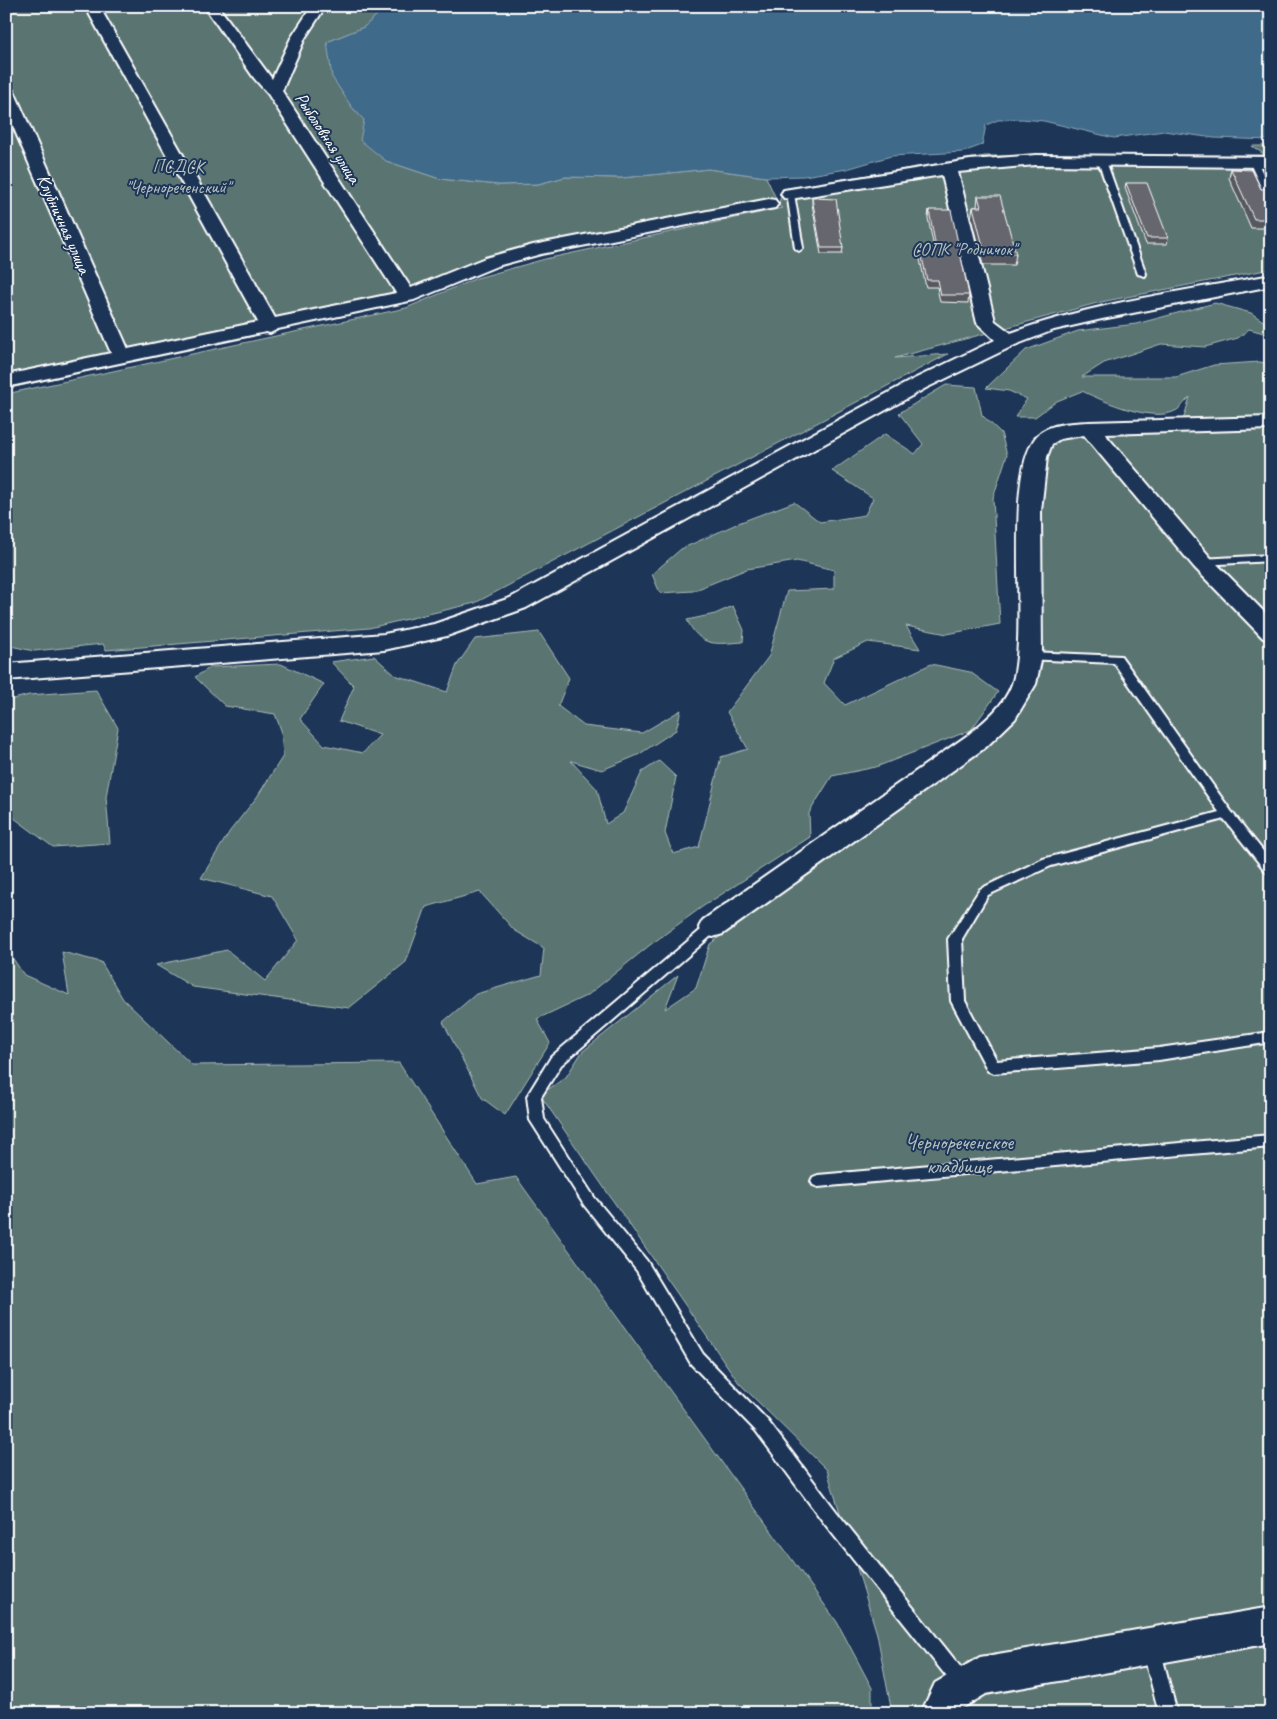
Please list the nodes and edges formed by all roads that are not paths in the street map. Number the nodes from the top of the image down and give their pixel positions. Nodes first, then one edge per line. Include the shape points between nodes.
1 (92, 6) edge
2 (211, 6) edge
3 (319, 6) edge
4 (6, 91) edge
5 (274, 91) junction
6 (1102, 161) junction
7 (1253, 162) junction
8 (1271, 162) edge
9 (949, 170) junction
10 (790, 194) joint
11 (1271, 200) edge
12 (769, 204) dead end
13 (799, 248) dead end
14 (1142, 274) dead end
15 (1271, 280) edge
16 (407, 296) junction
17 (270, 327) junction
18 (1008, 342) junction
19 (122, 357) junction
20 (6, 381) edge
21 (1271, 423) edge
22 (1089, 428) junction
23 (1271, 558) edge
24 (1202, 562) junction
25 (1271, 633) edge
26 (1030, 656) junction
27 (6, 672) edge
28 (1227, 814) junction
29 (1271, 870) edge
30 (713, 927) joint
31 (1271, 1037) edge
32 (1271, 1140) edge
33 (818, 1181) dead end
34 (1271, 1625) edge
35 (1150, 1646) junction
36 (964, 1686) junction
37 (940, 1713) edge
38 (1168, 1713) edge

1 - 17 street
2 - 5 street, Рыболовная улица via 259,75
3 - 5 street via 298,38
4 - 19 street, Клубничная улица
5 - 16 street, Рыболовная улица
6 - 7 street
6 - 9 street via 1036,160 970,165
6 - 14 lane
7 - 8 street
7 - 11 lane
9 - 10 street
9 - 18 street via 986,323
10 - 13 lane
12 - 16 street via 539,249 491,262
15 - 18 street via 1048,326
16 - 17 street
17 - 19 street
18 - 27 street via 919,384 518,603 439,631 384,642
19 - 20 street
21 - 22 street
22 - 24 street
22 - 26 street via 1059,431 1043,441 1036,457 1030,517
23 - 24 lane
24 - 25 street
26 - 28 lane via 1116,658
26 - 30 street via 1027,677 1018,700 1000,722
28 - 29 lane
28 - 31 lane via 1047,862 984,892 955,939 958,1001 993,1067 1158,1054
30 - 36 lane via 556,1062 534,1096 537,1120 589,1200 642,1266 697,1359 762,1426
32 - 33 lane
34 - 35 street
35 - 36 street via 980,1676
35 - 38 lane
36 - 37 street via 948,1696

